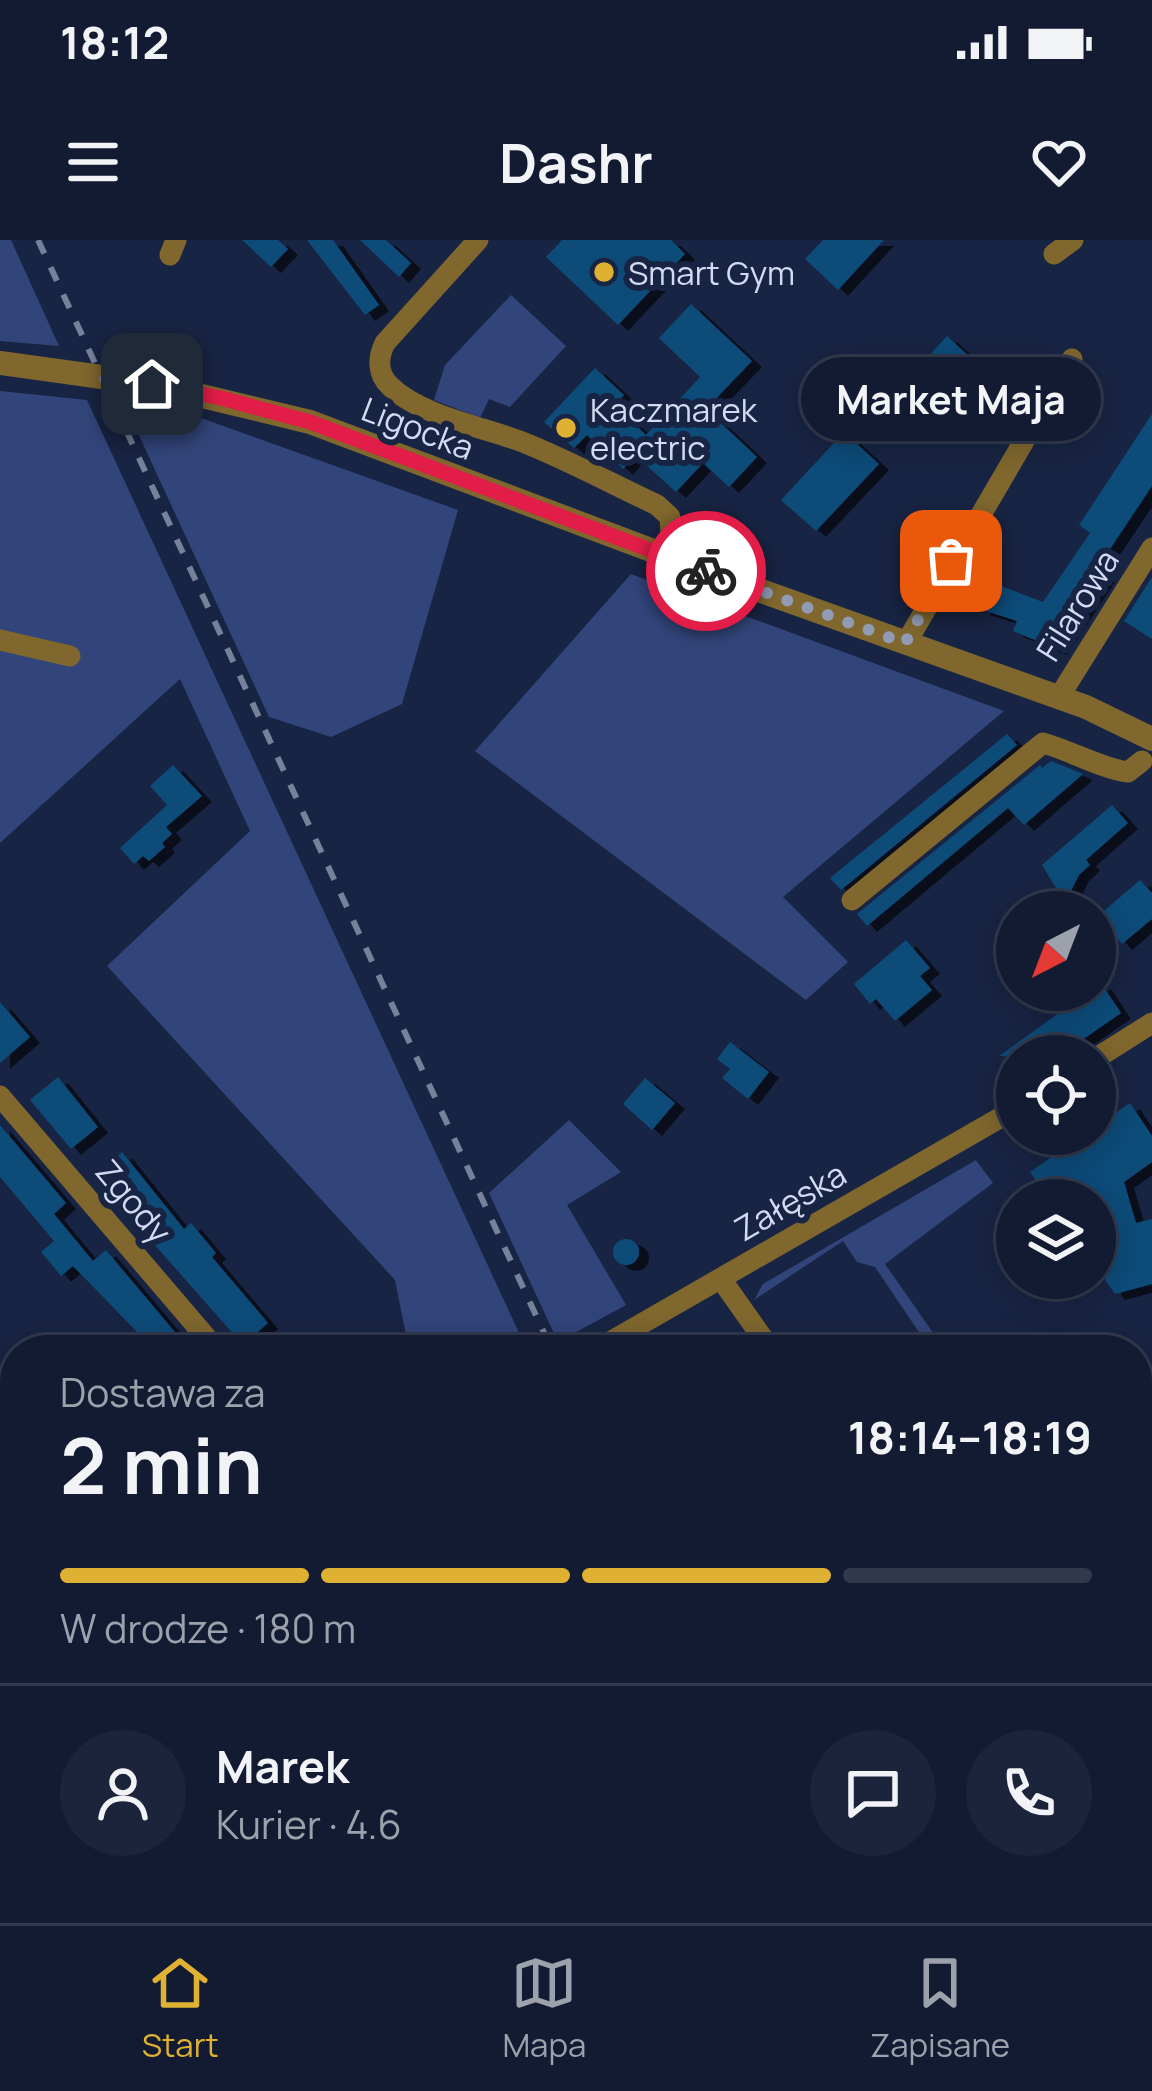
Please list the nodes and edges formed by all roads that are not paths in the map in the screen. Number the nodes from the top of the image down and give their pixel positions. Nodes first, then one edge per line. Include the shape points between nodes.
1 (478, 240) edge
2 (1072, 359) dead end
3 (0, 363) edge
4 (1152, 548) edge
5 (664, 555) junction
6 (0, 640) edge
7 (905, 643) junction
8 (70, 656) dead end
9 (1059, 697) junction
10 (1147, 750) edge
11 (852, 900) dead end
12 (1152, 1022) edge
13 (1116, 1045) edge
14 (0, 1096) edge
15 (996, 1120) edge
16 (721, 1279) junction
17 (204, 1335) edge
18 (622, 1335) edge
19 (760, 1335) edge

1 - 5 street, Ligocka via 394,330 382,349 386,382 657,505 670,517
2 - 7 street
3 - 5 street, Ligocka via 221,398 322,426
4 - 9 street, Filarowa
5 - 7 street, Ligocka
6 - 8 street
7 - 9 street, Ligocka
9 - 10 street, Ligocka
10 - 11 street via 1128,772 1043,743
12 - 13 street
14 - 17 street, Zgody
15 - 16 street, Załęska
16 - 18 street, Załęska
16 - 19 street

